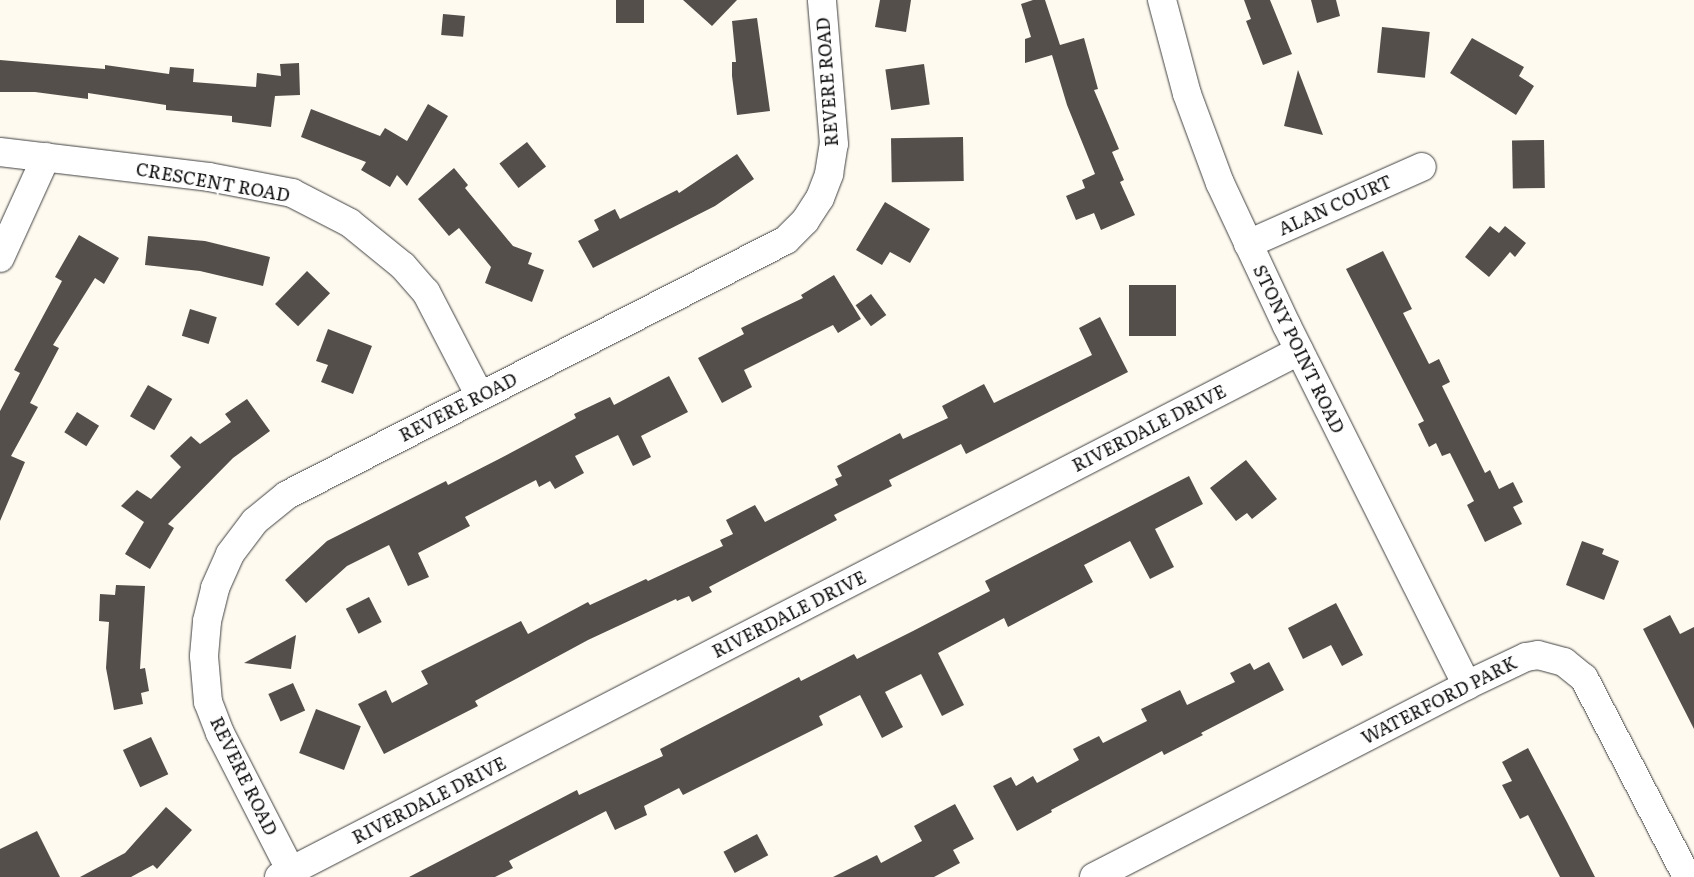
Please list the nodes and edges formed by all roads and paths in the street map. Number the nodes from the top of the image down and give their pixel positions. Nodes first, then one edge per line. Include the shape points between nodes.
1 (822, 0) edge
2 (1162, 0) edge
3 (0, 152) edge
4 (46, 157) junction
5 (1422, 167) dead end
6 (1248, 244) junction
7 (0, 258) edge
8 (1299, 351) junction
9 (480, 396) junction
10 (1466, 685) junction
11 (288, 875) edge
12 (1094, 877) edge
13 (1687, 877) edge

1 - 9 street, REVERE ROAD via 834,144 829,174 820,198 805,221 786,240
2 - 6 street, STONY POINT ROAD via 1187,94 1220,183
3 - 4 street, CRESCENT ROAD
4 - 7 street
4 - 9 street, CRESCENT ROAD via 209,177 292,193 350,224 403,266 426,292
5 - 6 street, ALAN COURT
6 - 8 street, STONY POINT ROAD
8 - 10 street, STONY POINT ROAD
8 - 11 street, RIVERDALE DRIVE
9 - 11 street, REVERE ROAD via 288,494 255,521 230,554 215,588 207,621 204,656 208,702
10 - 12 street, WATERFORD PARK
10 - 13 street, WATERFORD PARK via 1526,656 1552,657 1574,667 1584,678

